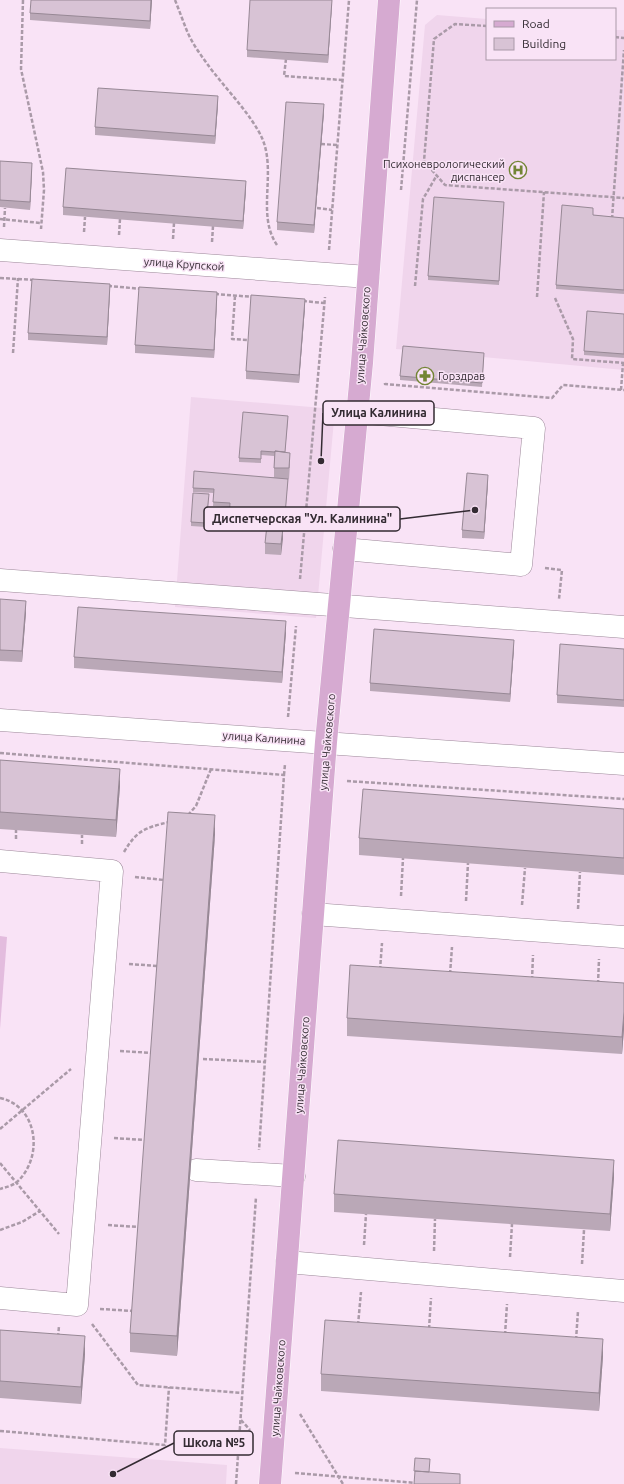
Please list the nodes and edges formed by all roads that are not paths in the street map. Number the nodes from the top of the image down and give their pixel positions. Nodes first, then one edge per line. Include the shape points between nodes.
1 (389, 0) edge
2 (20, 252) edge
3 (368, 277) junction
4 (357, 412) junction
5 (344, 549) junction
6 (0, 580) edge
7 (339, 606) junction
8 (624, 627) edge
9 (0, 720) edge
10 (326, 742) junction
11 (624, 764) edge
12 (0, 861) edge
13 (313, 914) junction
14 (624, 937) edge
15 (196, 1170) dead end
16 (294, 1176) junction
17 (287, 1262) junction
18 (624, 1291) edge
19 (0, 1298) edge
20 (270, 1484) edge

1 - 3 main road, улица Чайковского
2 - 3 street, улица Крупской
3 - 4 main road, улица Чайковского
4 - 5 main road, улица Чайковского
4 - 5 street via 534,428 521,565
5 - 7 main road, улица Чайковского
6 - 7 street
7 - 8 street
7 - 10 main road, улица Чайковского
9 - 10 street, улица Калинина
10 - 11 street, улица Калинина
10 - 13 main road, улица Чайковского
12 - 19 street via 112,873 78,1306
13 - 14 street
13 - 16 main road, улица Чайковского
15 - 16 street
16 - 17 main road, улица Чайковского
17 - 18 street
17 - 20 main road, улица Чайковского

